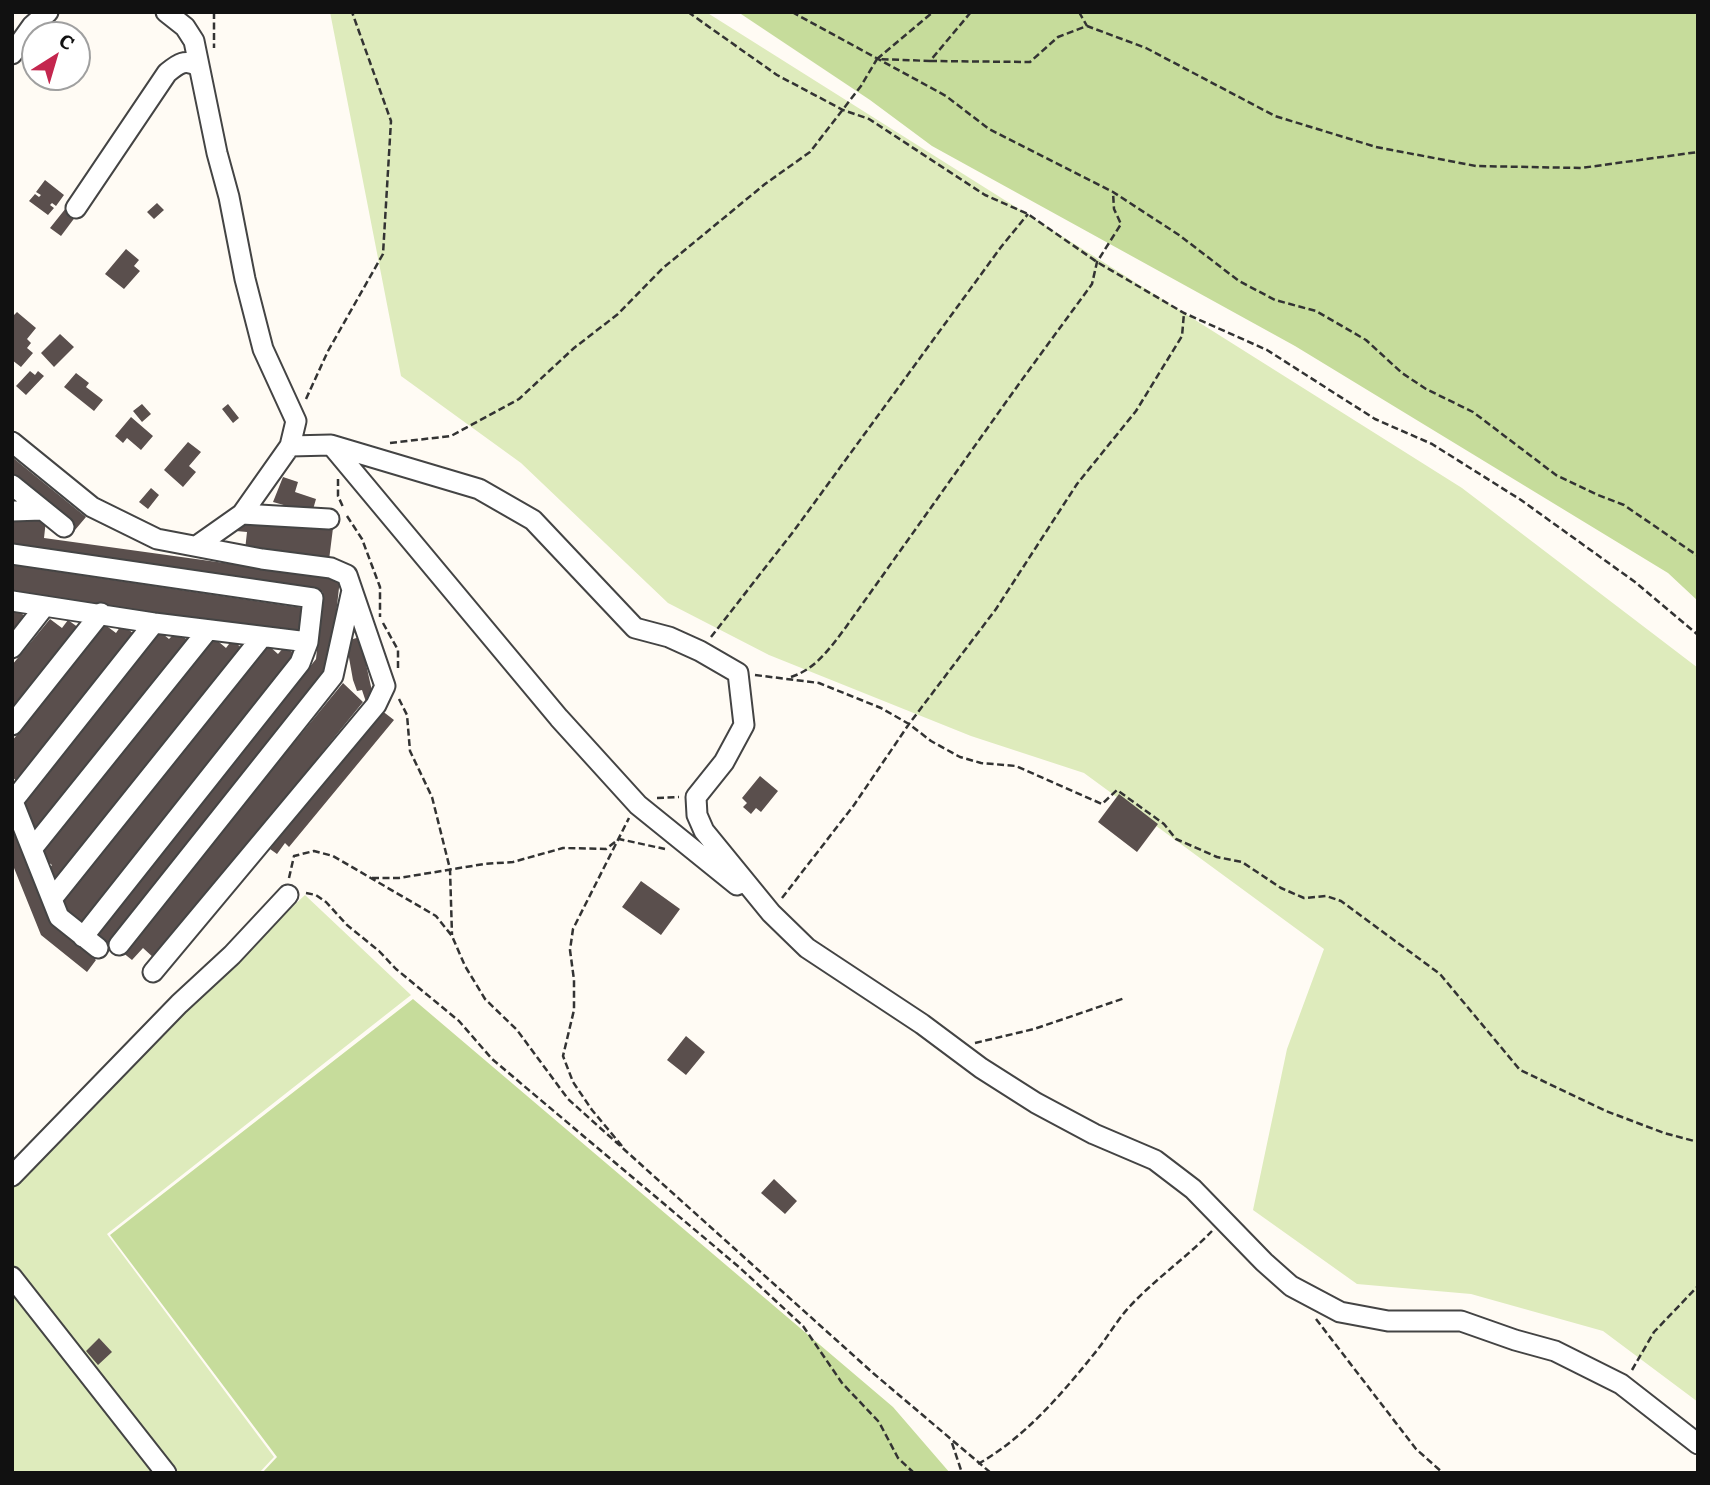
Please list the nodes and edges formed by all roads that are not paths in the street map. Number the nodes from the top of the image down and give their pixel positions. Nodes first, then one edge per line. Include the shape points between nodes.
1 (48, 12) edge
2 (166, 12) edge
3 (12, 54) edge
4 (199, 67) junction
5 (76, 208) dead end
6 (12, 442) edge
7 (331, 445) junction
8 (290, 446) junction
9 (12, 485) edge
10 (42, 510) junction
11 (12, 511) edge
12 (242, 514) junction
13 (329, 519) dead end
14 (64, 527) dead end
15 (198, 545) junction
16 (12, 554) edge
17 (352, 589) junction
18 (12, 601) edge
19 (45, 606) junction
20 (101, 613) junction
21 (155, 623) junction
22 (208, 630) junction
23 (262, 637) junction
24 (308, 642) junction
25 (12, 648) edge
26 (12, 725) edge
27 (13, 800) edge
28 (32, 849) junction
29 (288, 895) road end
30 (52, 899) junction
31 (771, 913) junction
32 (119, 945) dead end
33 (153, 972) dead end
34 (12, 1176) edge
35 (12, 1277) edge
36 (1698, 1444) edge
37 (166, 1473) edge

1 - 3 street
2 - 4 street via 194,41
4 - 5 street via 179,63 167,73
4 - 8 street via 263,349 296,421
6 - 15 street via 92,507 157,539
7 - 8 street
7 - 31 street via 559,718 638,805
7 - 31 street via 480,489 533,520 635,628 669,637 738,673 744,725 724,762 696,797 697,815 704,831
8 - 12 street
9 - 10 street
10 - 11 street
10 - 14 street
12 - 13 street
12 - 15 street
15 - 17 street via 331,568 347,575
16 - 24 street via 313,598
17 - 32 street via 333,676
17 - 33 street via 384,686 376,705
18 - 19 street
19 - 20 street
19 - 25 street
20 - 21 street
20 - 26 street
21 - 22 street
21 - 27 street
22 - 23 street
22 - 28 street
23 - 24 street
23 - 30 street
24 - 30 street via 300,663 90,942 59,917
27 - 28 street
28 - 30 street
29 - 34 street
31 - 36 street via 807,948 981,1068 1094,1133 1155,1160 1194,1188 1291,1286 1340,1312 1388,1321 1461,1321 1555,1351 1622,1384
35 - 37 street

